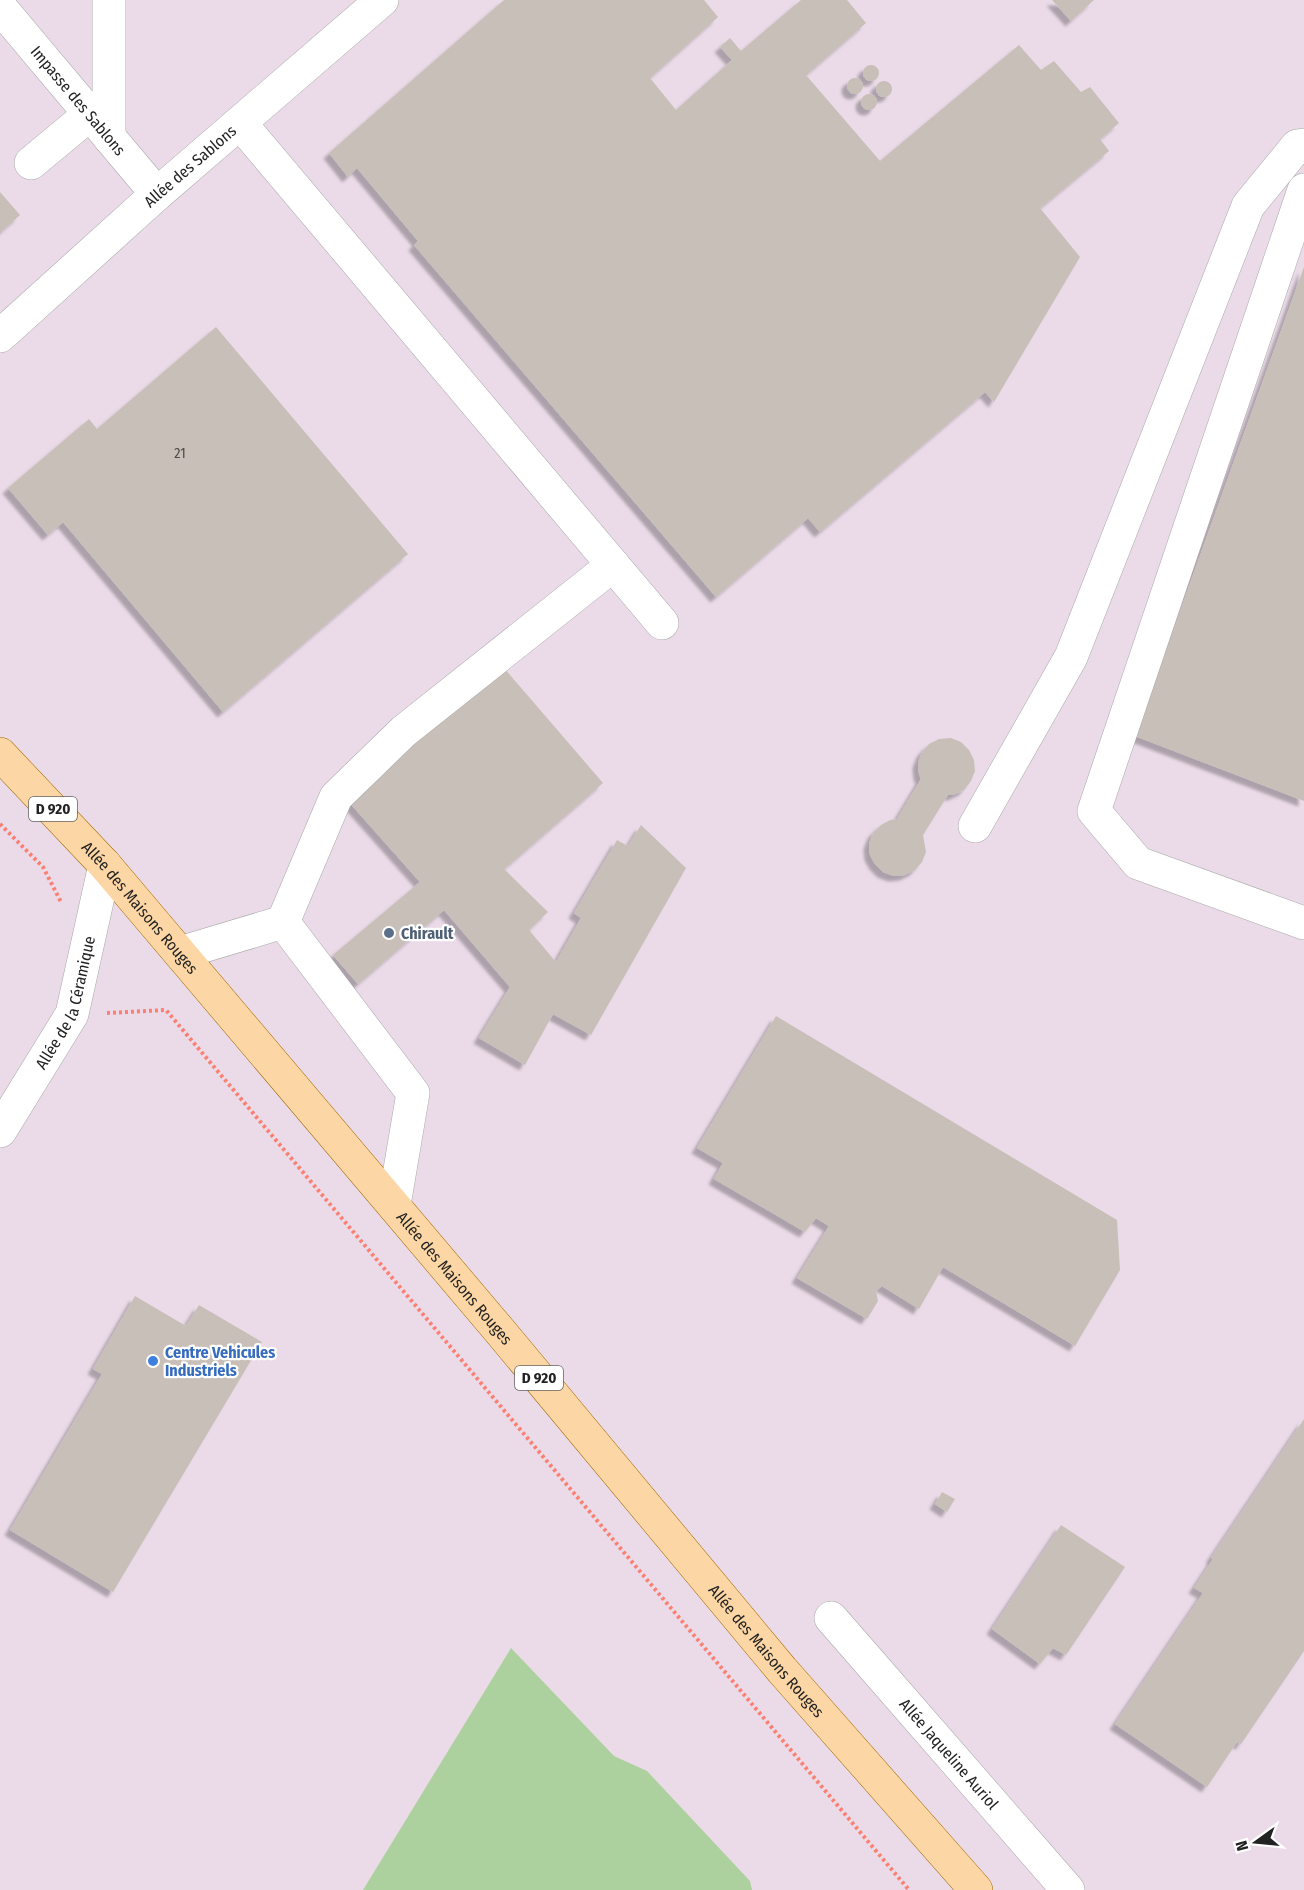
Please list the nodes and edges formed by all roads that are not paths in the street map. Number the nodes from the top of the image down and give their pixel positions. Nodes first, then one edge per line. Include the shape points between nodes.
1 (109, 0) edge
2 (382, 0) edge
3 (0, 7) edge
4 (240, 123) junction
5 (100, 125) junction
6 (1304, 145) edge
7 (31, 163) dead end
8 (1304, 190) edge
9 (157, 194) junction
10 (0, 336) edge
11 (613, 565) junction
12 (662, 623) dead end
13 (0, 754) edge
14 (975, 826) dead end
15 (105, 864) junction
16 (283, 922) junction
17 (1304, 923) edge
18 (180, 953) junction
19 (0, 1131) edge
20 (394, 1206) junction
21 (831, 1618) dead end
22 (976, 1890) edge
23 (1068, 1890) edge

1 - 5 street
2 - 4 street, Allée des Sablons
3 - 5 street, Impasse des Sablons
4 - 9 street, Allée des Sablons
4 - 11 street
5 - 7 street
5 - 9 street, Impasse des Sablons
6 - 14 street via 1297,146 1248,206 1071,657
8 - 17 street via 1095,811 1138,863
9 - 10 street, Allée des Sablons
11 - 12 street
11 - 16 street via 404,731 336,797
13 - 15 main road, Allée des Maisons Rouges / D 920
15 - 18 main road, Allée des Maisons Rouges / D 920
15 - 19 street, Allée de la Céramique via 72,1014
16 - 18 street
16 - 20 street via 413,1093
18 - 20 main road, Allée des Maisons Rouges / D 920
20 - 22 main road, Allée des Maisons Rouges / D 920 via 782,1670
21 - 23 street, Allée Jaqueline Auriol

